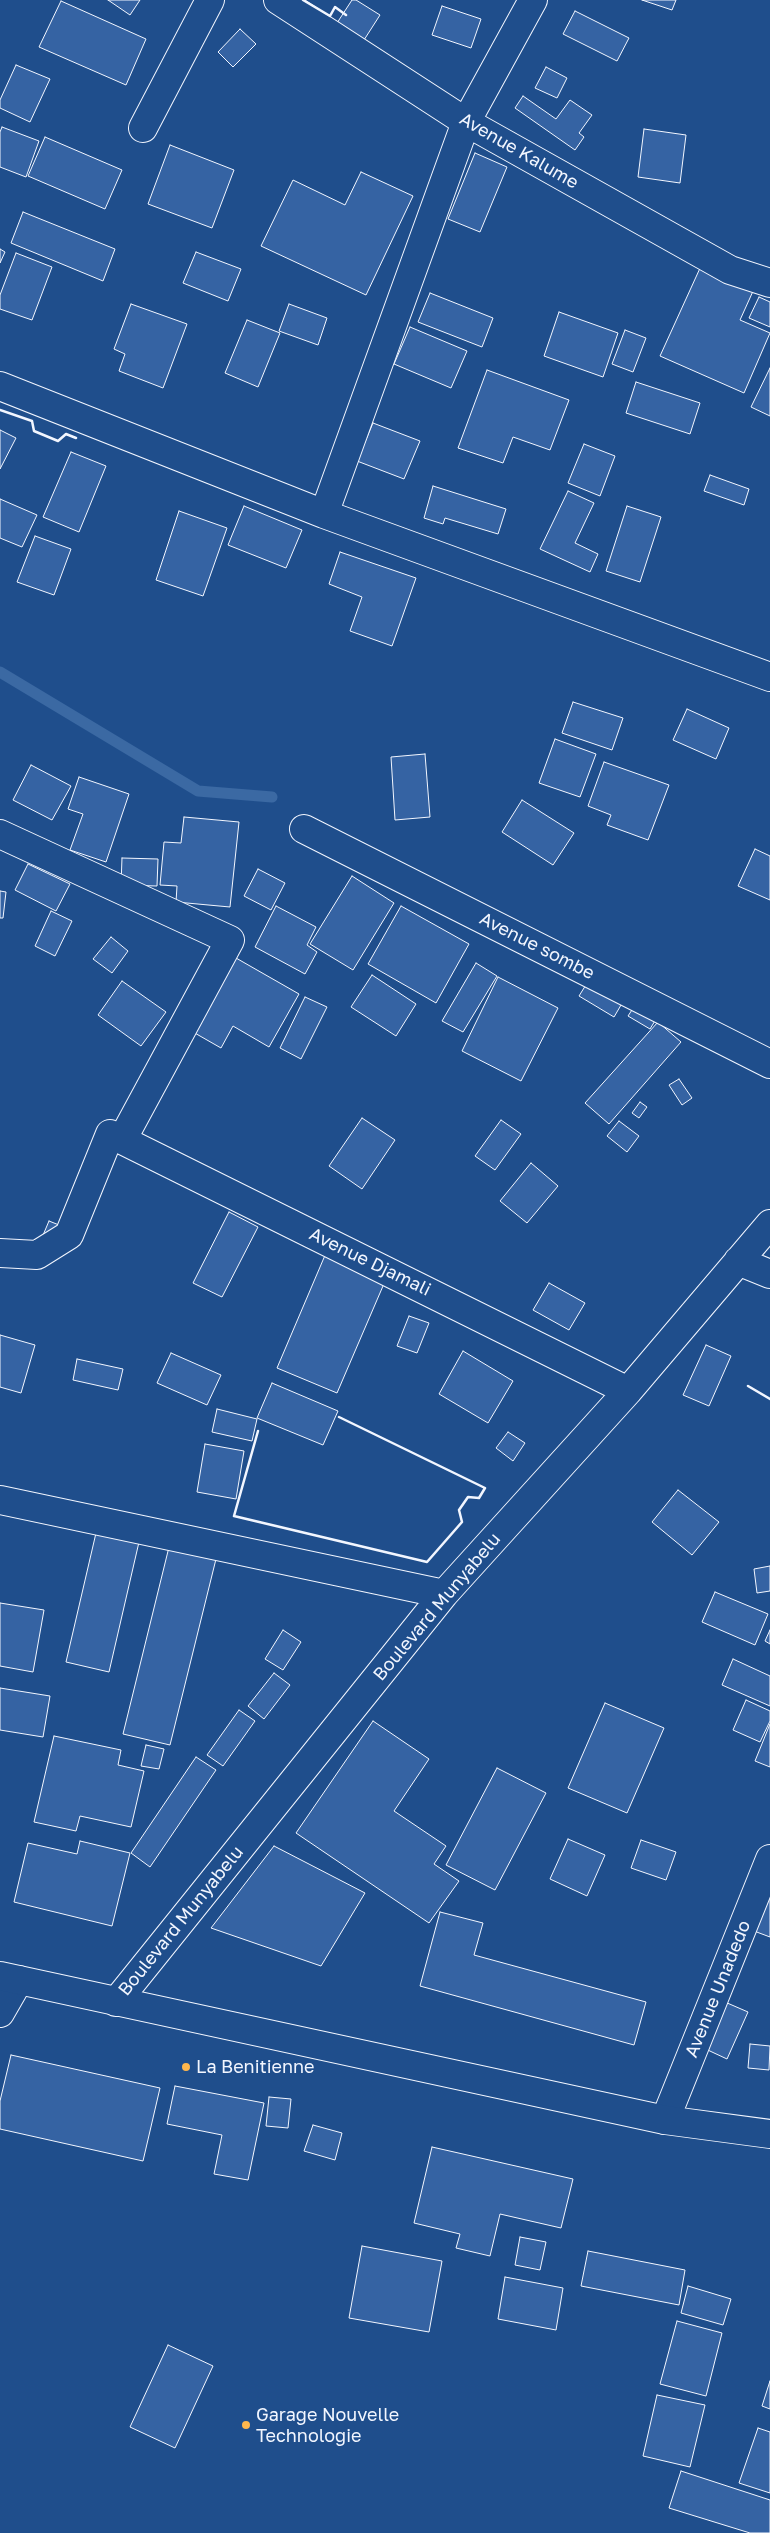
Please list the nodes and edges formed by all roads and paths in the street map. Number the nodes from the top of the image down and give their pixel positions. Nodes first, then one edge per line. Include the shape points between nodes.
1 (210, 0) edge
2 (278, 0) edge
3 (532, 0) edge
4 (466, 122) junction
5 (142, 128) dead end
6 (770, 283) edge
7 (0, 386) edge
8 (324, 514) junction
9 (770, 677) edge
10 (304, 829) dead end
11 (0, 834) edge
12 (770, 1064) edge
13 (116, 1137) junction
14 (770, 1224) edge
15 (0, 1253) edge
16 (738, 1261) junction
17 (770, 1274) edge
18 (628, 1392) junction
19 (0, 1500) edge
20 (444, 1594) junction
21 (770, 1859) edge
22 (10, 1978) edge
23 (116, 2002) junction
24 (0, 2013) edge
25 (665, 2120) junction
26 (770, 2134) edge

1 - 5 main road
2 - 4 main road, Avenue Kalume
3 - 4 main road
4 - 6 main road, Avenue Kalume via 730,270
4 - 8 main road
7 - 8 main road
8 - 9 main road
10 - 12 main road, Avenue sombe
11 - 13 main road via 230,940
13 - 15 main road via 69,1235 37,1255
13 - 18 main road, Avenue Djamali
14 - 16 main road, Boulevard Munyabelu
16 - 17 main road
16 - 18 main road, Boulevard Munyabelu
18 - 20 main road, Boulevard Munyabelu
19 - 20 main road
20 - 23 main road, Boulevard Munyabelu
21 - 25 main road, Avenue Unadedo
22 - 23 main road
22 - 24 main road
23 - 25 main road
25 - 26 main road

